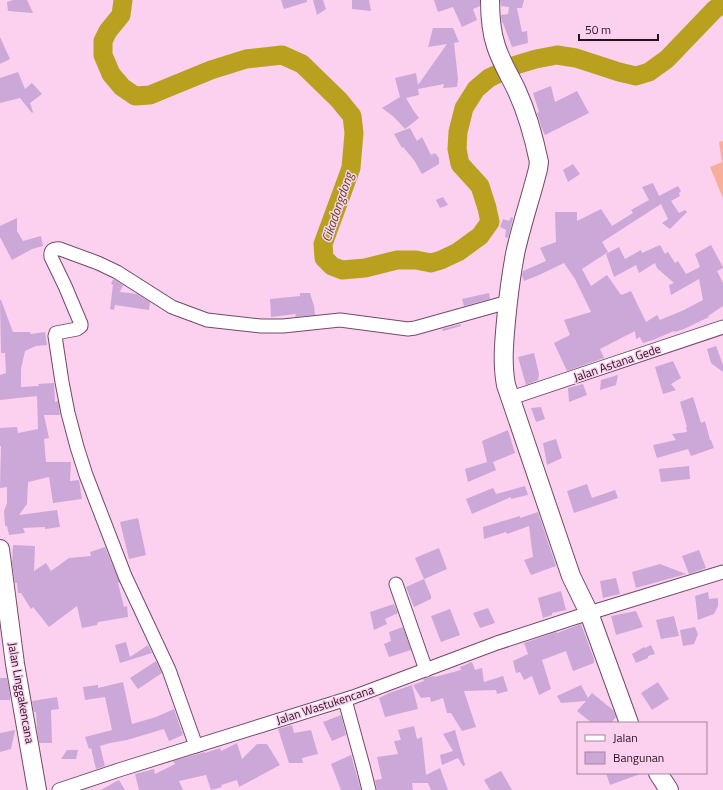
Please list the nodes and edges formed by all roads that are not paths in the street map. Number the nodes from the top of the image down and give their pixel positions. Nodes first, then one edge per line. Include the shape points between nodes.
1 (490, 0) edge
2 (508, 302) junction
3 (723, 327) edge
4 (511, 398) junction
5 (0, 549) edge
6 (723, 572) edge
7 (396, 584) dead end
8 (588, 613) junction
9 (426, 670) junction
10 (345, 700) junction
11 (629, 722) edge
12 (196, 746) junction
13 (659, 774) edge
14 (37, 790) edge
15 (59, 790) edge
16 (369, 790) edge
17 (669, 790) edge

1 - 2 street via 496,47 526,114 539,162 515,256
2 - 4 street via 503,358 505,379
2 - 12 street via 415,328 340,320 283,326 230,323 206,320 172,307 98,263 60,249 52,251 51,257 81,324 77,329 56,333 55,336 68,413 77,447 125,576 172,676
3 - 4 street, Jalan Astana Gede
4 - 8 street via 571,576
5 - 14 street, Jalan Linggakencana via 15,664
6 - 8 street, Jalan Wastukencana
7 - 9 street
8 - 9 street, Jalan Wastukencana
8 - 11 street
9 - 10 street, Jalan Wastukencana
10 - 12 street, Jalan Wastukencana
10 - 16 street
12 - 15 street, Jalan Wastukencana
13 - 17 street

